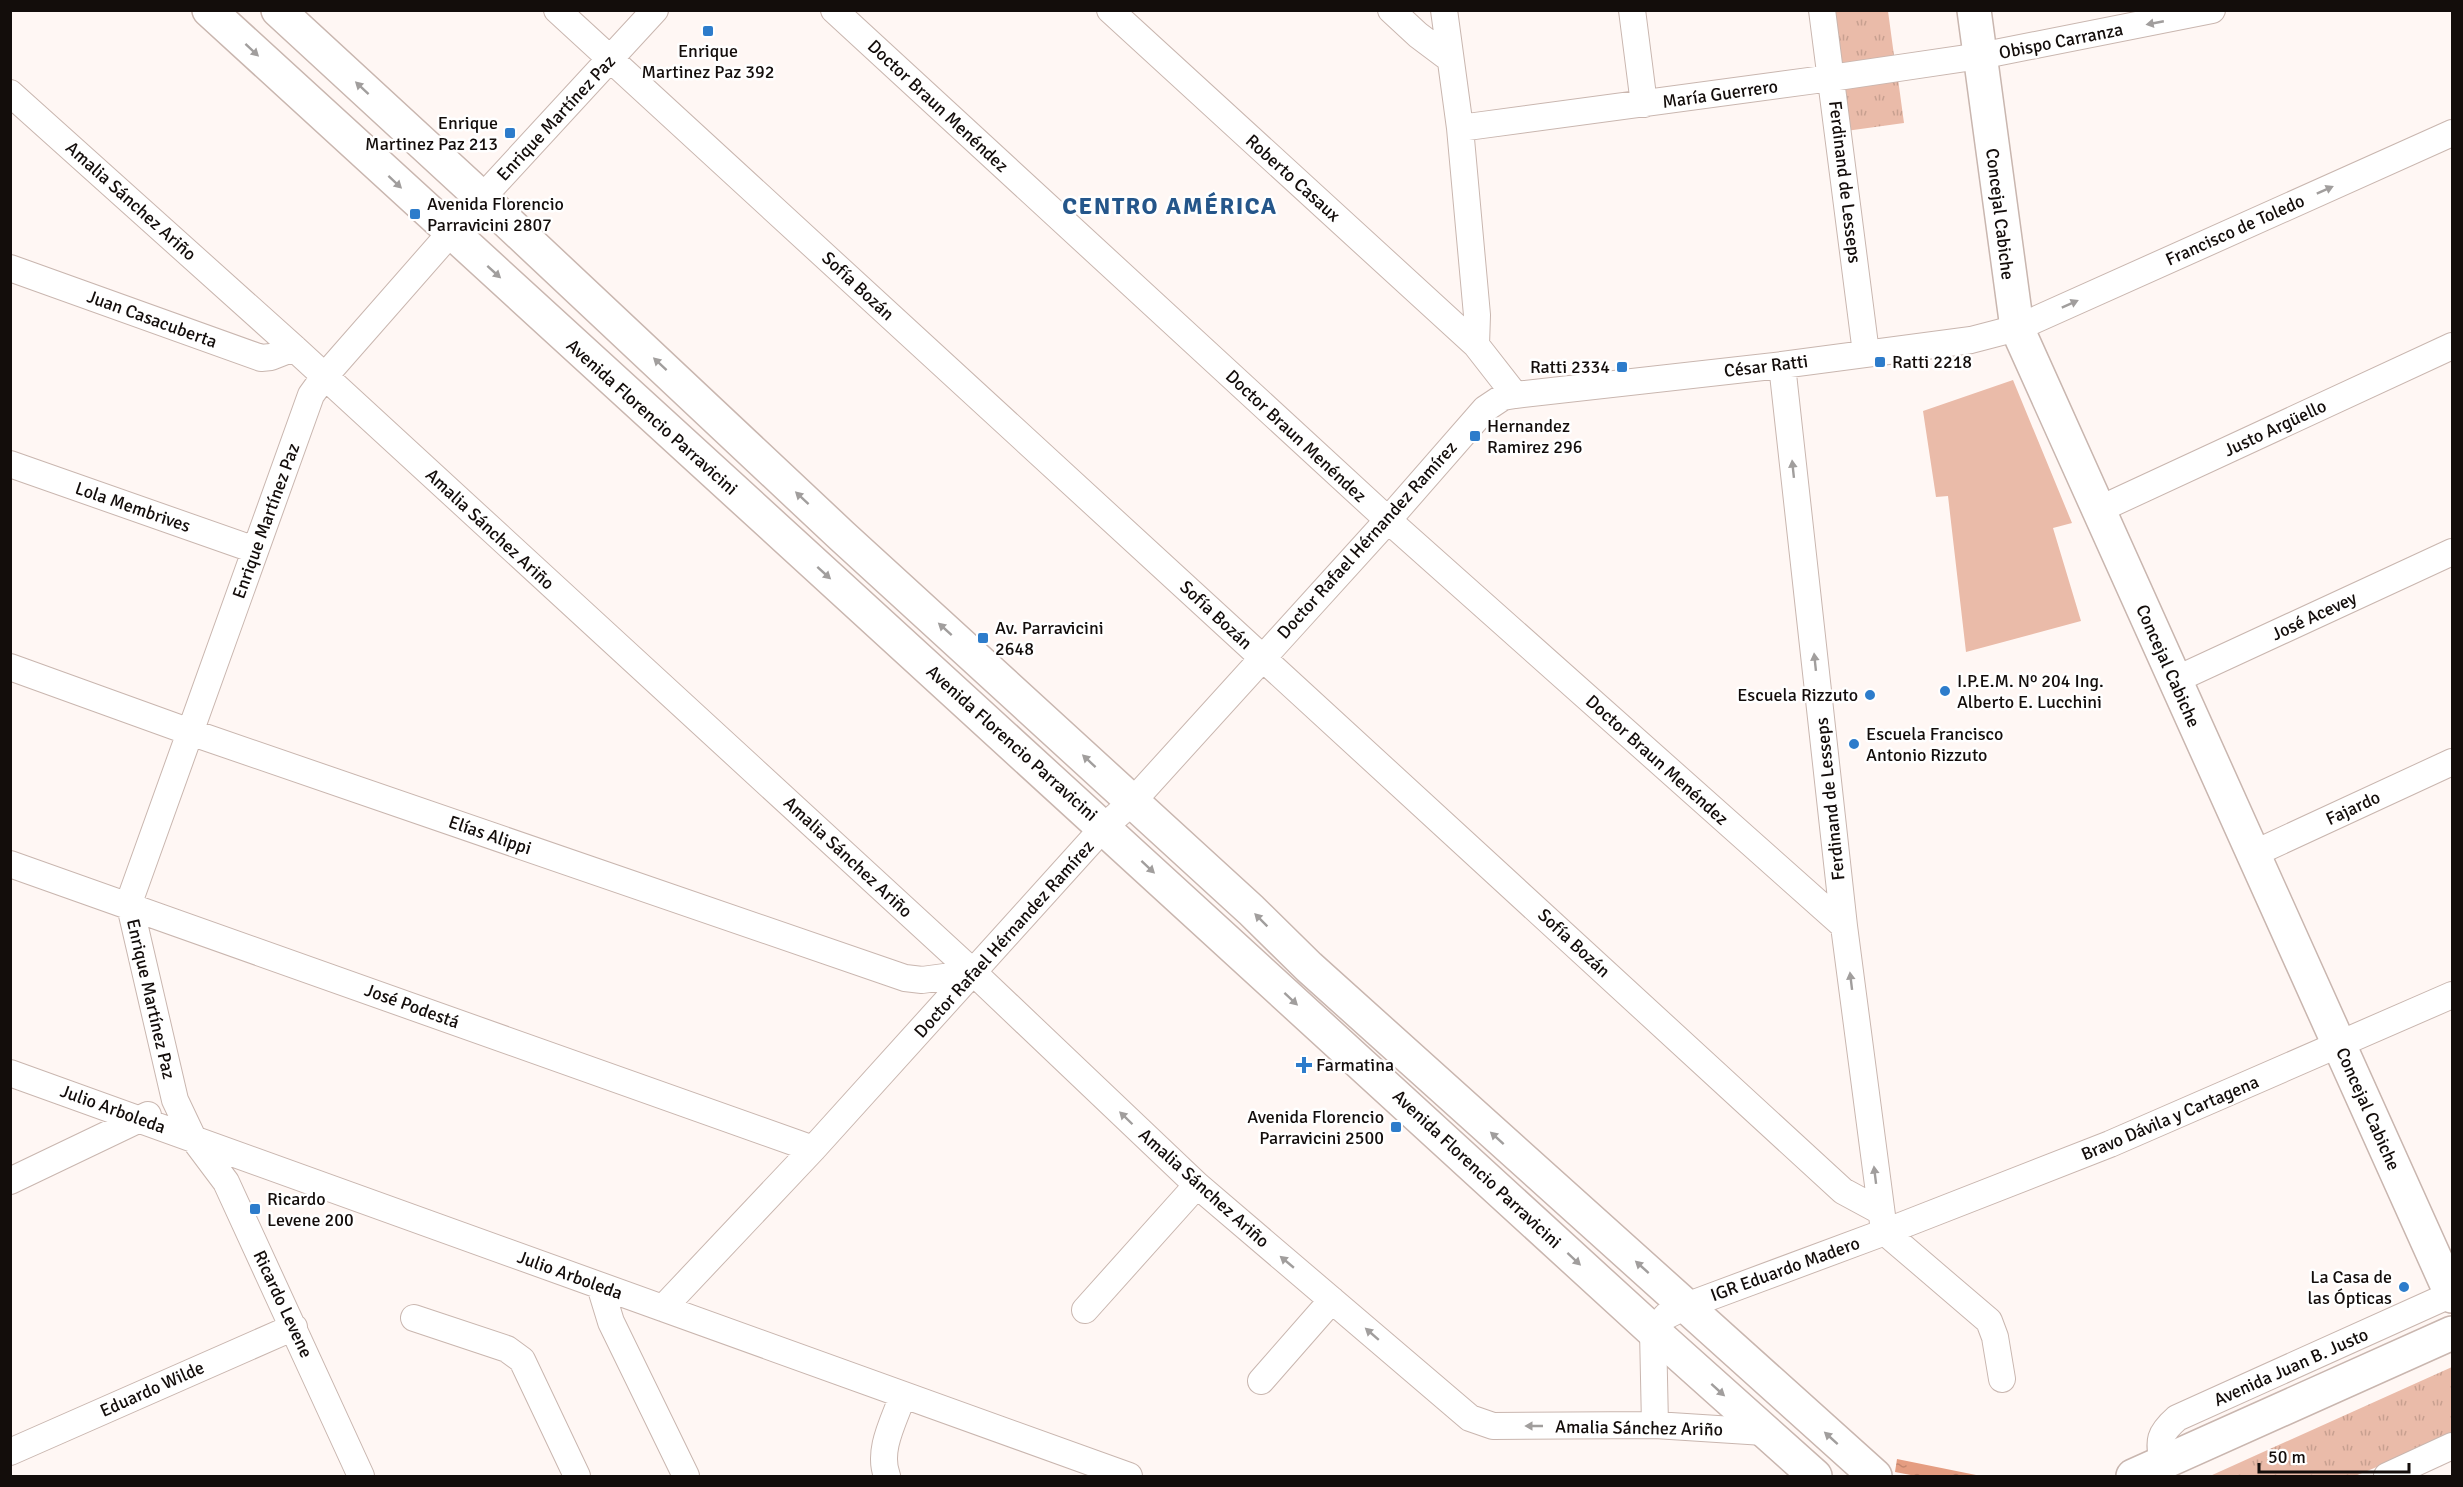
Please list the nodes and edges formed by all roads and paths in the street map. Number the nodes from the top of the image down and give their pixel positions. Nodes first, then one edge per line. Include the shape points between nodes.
1 (208, 10) edge
2 (278, 10) edge
3 (557, 10) edge
4 (655, 10) edge
5 (834, 10) edge
6 (1110, 10) edge
7 (1391, 10) edge
8 (1444, 10) edge
9 (1632, 10) edge
10 (1822, 10) edge
11 (1974, 10) edge
12 (2212, 10) edge
13 (1980, 56) junction
14 (610, 59) junction
15 (1450, 59) junction
16 (1831, 78) junction
17 (10, 93) edge
18 (1644, 104) junction
19 (1460, 128) junction
20 (2452, 133) edge
21 (482, 198) junction
22 (450, 233) junction
23 (10, 268) edge
24 (2017, 327) junction
25 (1476, 345) junction
26 (2452, 346) edge
27 (294, 348) junction
28 (1866, 353) junction
29 (1782, 365) junction
30 (324, 376) junction
31 (1515, 395) junction
32 (10, 464) edge
33 (2098, 510) junction
34 (1388, 520) junction
35 (255, 550) junction
36 (2452, 552) edge
37 (1262, 657) junction
38 (10, 667) edge
39 (2175, 680) junction
40 (190, 732) junction
41 (2452, 762) edge
42 (1133, 801) junction
43 (1104, 827) junction
44 (2253, 854) junction
45 (10, 864) edge
46 (130, 906) junction
47 (1844, 926) junction
48 (974, 973) junction
49 (2452, 994) edge
50 (2339, 1046) junction
51 (10, 1073) edge
52 (176, 1100) junction
53 (140, 1119) junction
54 (193, 1138) junction
55 (813, 1149) junction
56 (10, 1181) edge
57 (1197, 1185) junction
58 (1882, 1222) junction
59 (600, 1286) junction
60 (2452, 1295) edge
61 (1332, 1300) junction
62 (1686, 1306) junction
63 (663, 1308) junction
64 (1084, 1310) dead end
65 (414, 1317) dead end
66 (294, 1327) junction
67 (1653, 1331) junction
68 (2452, 1333) edge
69 (2452, 1351) edge
70 (2002, 1379) dead end
71 (1261, 1381) dead end
72 (903, 1395) junction
73 (1656, 1425) junction
74 (1764, 1432) junction
75 (2452, 1446) edge
76 (10, 1452) edge
77 (2168, 1470) edge
78 (361, 1476) edge
79 (578, 1476) edge
80 (686, 1476) edge
81 (887, 1476) edge
82 (1129, 1476) edge
83 (1815, 1476) edge
84 (1875, 1476) edge
85 (2133, 1476) edge
86 (2387, 1476) edge

1 -> 22 main road, Avenida Florencio Parravicini
21 -> 2 main road, Avenida Florencio Parravicini
3 - 14 street, Sofía Bozán
4 - 14 street, Enrique Martínez Paz
5 - 34 street, Doctor Braun Menéndez
6 - 25 street, Roberto Casaux
7 - 15 street
8 - 15 street
9 - 18 street
10 - 16 street, Ferdinand de Lesseps
11 - 13 main road, Concejal Cabiche
12 -> 13 street, Obispo Carranza
13 - 16 street, María Guerrero
13 - 24 main road, Concejal Cabiche
14 - 21 street, Enrique Martínez Paz
14 - 37 street, Sofía Bozán
15 - 19 street
16 - 18 street, María Guerrero
16 - 28 street, Ferdinand de Lesseps
17 - 27 street, Amalia Sánchez Ariño
18 - 19 street, María Guerrero
19 - 25 street via 1477,315
24 -> 20 street, Francisco de Toledo
21 - 22 street, Enrique Martínez Paz
42 -> 21 main road, Avenida Florencio Parravicini via 842,536
22 - 30 street, Enrique Martínez Paz
22 -> 43 main road, Avenida Florencio Parravicini
23 - 27 street, Juan Casacuberta via 261,358
24 - 28 street, César Ratti via 1971,340
24 - 33 main road, Concejal Cabiche
25 - 31 street
26 - 33 street, Justo Argüello
27 - 30 street, Amalia Sánchez Ariño
28 - 29 street, César Ratti
29 - 31 street, César Ratti
47 -> 29 street, Ferdinand de Lesseps
30 - 35 street, Enrique Martínez Paz via 311,395
30 - 48 street, Amalia Sánchez Ariño
31 - 34 street, Doctor Rafael Hérnandez Ramírez via 1503,397 1485,409
32 - 35 street, Lola Membrives
33 - 39 main road, Concejal Cabiche
34 - 37 street, Doctor Rafael Hérnandez Ramírez
34 - 47 street, Doctor Braun Menéndez
35 - 40 street, Enrique Martínez Paz
36 - 39 street, José Acevey
37 - 42 street, Doctor Rafael Hérnandez Ramírez
37 - 58 street, Sofía Bozán via 1843,1191
38 - 40 street, Elías Alippi
39 - 44 main road, Concejal Cabiche
40 - 46 street, Enrique Martínez Paz
40 - 48 street, Elías Alippi via 905,978 922,980
41 - 44 street, Fajardo
42 - 43 street, Doctor Rafael Hérnandez Ramírez
62 -> 42 main road, Avenida Florencio Parravicini via 1308,967
43 - 48 street, Doctor Rafael Hérnandez Ramírez
43 -> 67 main road, Avenida Florencio Parravicini
44 - 50 main road, Concejal Cabiche
45 - 46 street, José Podestá
46 - 52 street, Enrique Martínez Paz
46 - 55 street, José Podestá
58 -> 47 street, Ferdinand de Lesseps
48 - 55 street, Doctor Rafael Hérnandez Ramírez
57 -> 48 street, Amalia Sánchez Ariño
49 - 50 street, Bravo Dávila y Cartagena
50 - 58 street, Bravo Dávila y Cartagena via 2110,1144
50 - 60 main road, Concejal Cabiche
51 - 53 street, Julio Arboleda
52 - 53 street
52 - 54 street, Enrique Martínez Paz
53 - 54 street, Julio Arboleda
53 - 56 street
54 - 59 street, Julio Arboleda
54 - 66 street, Ricardo Levene via 226,1182
55 - 63 street, Doctor Rafael Hérnandez Ramírez
61 -> 57 street, Amalia Sánchez Ariño
57 - 64 street
58 - 62 street, IGR Eduardo Madero
58 - 70 street, Sofía Bozán via 1989,1321
59 - 63 street, Julio Arboleda
59 - 80 street via 611,1322
60 - 77 street, Avenida Juan B. Justo via 2177,1418 2165,1429 2159,1444
61 - 71 street
73 -> 61 street, Amalia Sánchez Ariño via 1483,1424 1470,1418
62 - 67 street, IGR Eduardo Madero via 1666,1316
84 -> 62 main road, Avenida Florencio Parravicini
63 - 72 street, Julio Arboleda
65 - 79 street via 507,1349 522,1360
66 - 76 street, Eduardo Wilde
66 - 78 street, Ricardo Levene
67 - 73 street
67 -> 74 main road, Avenida Florencio Parravicini
68 - 77 main road, Avenida Juan B. Justo
69 - 77 main road, Avenida Juan B. Justo
72 - 81 street via 883,1452
72 - 82 street, Julio Arboleda
73 - 74 street, Amalia Sánchez Ariño
74 - 83 main road, Avenida Florencio Parravicini
75 - 86 street
77 - 85 main road, Avenida Juan B. Justo

